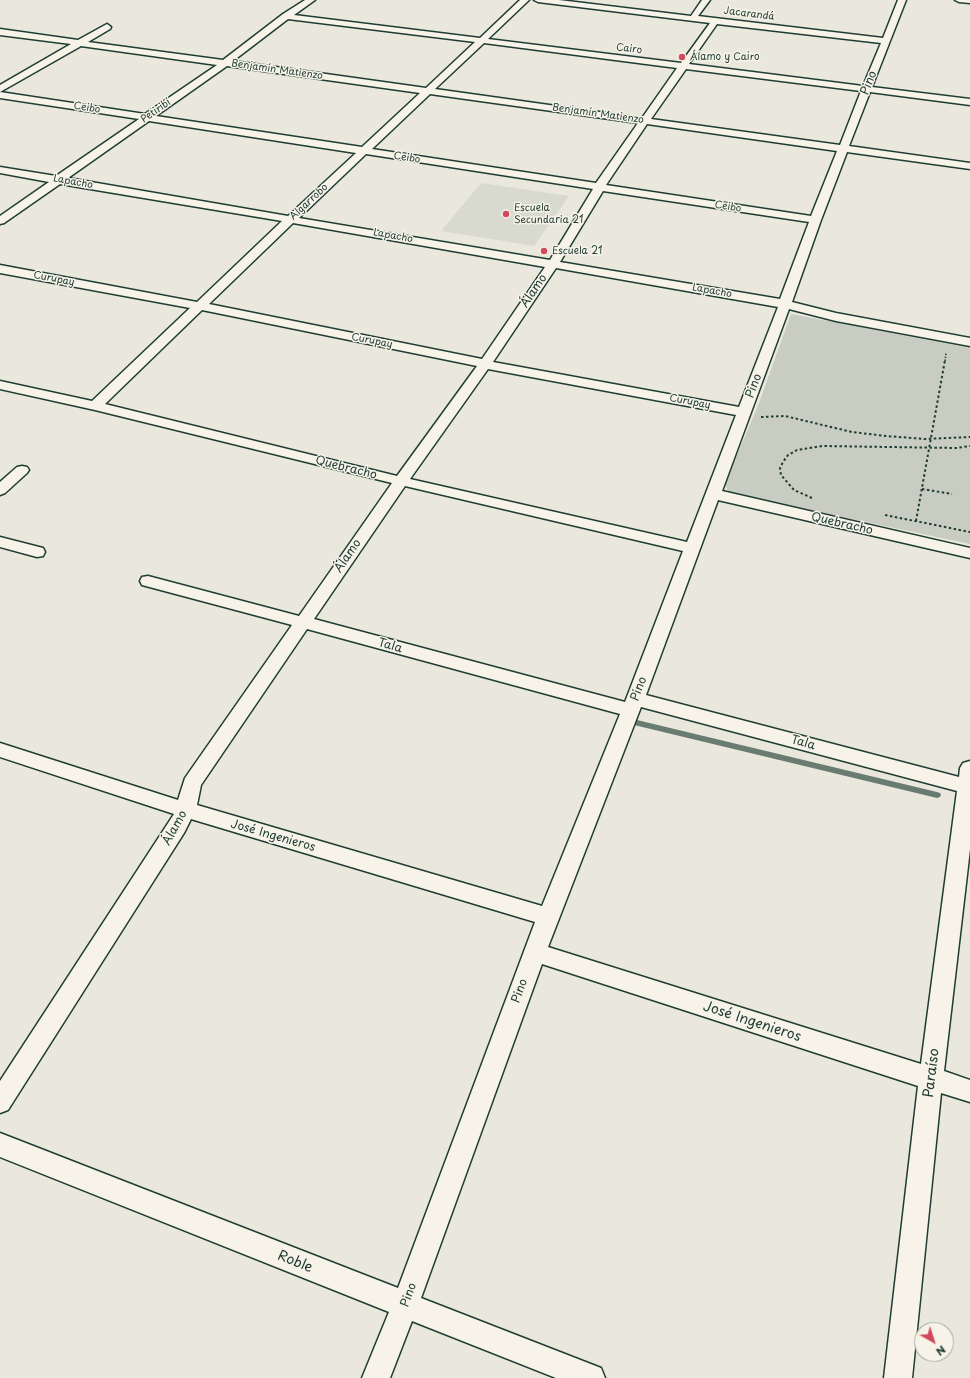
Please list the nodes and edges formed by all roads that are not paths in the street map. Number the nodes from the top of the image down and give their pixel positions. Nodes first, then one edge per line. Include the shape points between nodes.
1 (312, 0) edge
2 (525, 0) edge
3 (542, 0) edge
4 (706, 0) edge
5 (902, 0) edge
6 (959, 0) edge
7 (970, 1) edge
8 (286, 16) junction
9 (693, 18) junction
10 (715, 21) junction
11 (107, 27) dead end
12 (0, 32) edge
13 (481, 41) junction
14 (886, 41) junction
15 (80, 43) junction
16 (225, 63) junction
17 (683, 67) junction
18 (0, 89) edge
19 (866, 89) junction
20 (429, 91) junction
21 (0, 95) edge
22 (970, 102) edge
23 (147, 117) junction
24 (644, 120) junction
25 (843, 149) junction
26 (363, 152) junction
27 (970, 166) edge
28 (0, 170) edge
29 (59, 180) junction
30 (600, 187) junction
31 (291, 219) junction
32 (815, 220) junction
33 (0, 221) edge
34 (553, 264) junction
35 (0, 269) edge
36 (785, 304) junction
37 (199, 306) junction
38 (970, 342) edge
39 (485, 364) junction
40 (0, 385) edge
41 (95, 406) junction
42 (743, 416) junction
43 (22, 470) dead end
44 (400, 482) junction
45 (0, 490) edge
46 (714, 494) junction
47 (0, 542) edge
48 (693, 548) junction
49 (37, 552) dead end
50 (970, 553) edge
51 (148, 582) dead end
52 (302, 623) junction
53 (633, 705) junction
54 (0, 750) edge
55 (969, 780) edge
56 (186, 810) junction
57 (548, 917) junction
58 (535, 952) junction
59 (931, 1079) junction
60 (970, 1091) edge
61 (0, 1102) edge
62 (0, 1145) edge
63 (405, 1305) junction
64 (376, 1378) edge
65 (591, 1378) edge
66 (898, 1378) edge

1 - 8 street, Petiribí
2 - 13 street, Algarrobo
3 - 9 street, Jacarandá
4 - 9 street
5 - 14 street, Pino
6 - 7 street
8 - 13 street, Cairo
8 - 16 street, Petiribí
9 - 10 street, Jacarandá
10 - 14 street, Jacarandá
10 - 17 street, Álamo
11 - 15 street
12 - 15 street, Benjamín Matienzo
13 - 17 street, Cairo
13 - 20 street, Algarrobo
14 - 19 street, Pino
15 - 16 street, Benjamín Matienzo
15 - 18 street
16 - 20 street, Benjamín Matienzo
16 - 23 street, Petiribí
17 - 19 street, Cairo
17 - 24 street, Álamo
19 - 22 street, Cairo
19 - 25 street, Pino
20 - 24 street, Benjamín Matienzo
20 - 26 street, Algarrobo
21 - 23 street, Ceibo
23 - 26 street, Ceibo
23 - 29 street, Petiribí
24 - 25 street, Benjamín Matienzo
24 - 30 street, Álamo
25 - 27 street, Benjamín Matienzo
25 - 32 street, Pino
26 - 30 street, Ceibo
26 - 31 street, Algarrobo
28 - 29 street, Lapacho
29 - 31 street, Lapacho
29 - 33 street, Petiribí
30 - 32 street, Ceibo
30 - 34 street, Álamo
31 - 34 street, Lapacho
31 - 37 street, Algarrobo
32 - 36 street, Pino
34 - 36 street, Lapacho
34 - 39 street, Álamo
35 - 37 street, Curupay
36 - 38 street, Lapacho via 836,317
36 - 42 street, Pino
37 - 39 street, Curupay
37 - 41 street, Algarrobo
39 - 42 street, Curupay
39 - 44 street, Álamo
40 - 41 street, Quebracho
41 - 44 street, Quebracho
42 - 46 street, Pino
43 - 45 street
44 - 48 street, Quebracho
44 - 52 street, Álamo
46 - 48 street, Pino
46 - 50 street, Quebracho
47 - 49 street
48 - 53 street, Pino
51 - 52 street, Tala
52 - 53 street, Tala
52 - 56 street, Álamo via 192,783
53 - 55 street, Tala
53 - 57 street, Pino
54 - 56 street, José Ingenieros
55 - 59 street, Paraíso
56 - 57 street, José Ingenieros
56 - 61 street, Álamo
57 - 58 street, Pino
58 - 59 street, José Ingenieros
58 - 63 street, Pino
59 - 60 street, José Ingenieros
59 - 66 street, Paraíso
62 - 63 street, Roble
63 - 64 street, Pino
63 - 65 street, Roble

